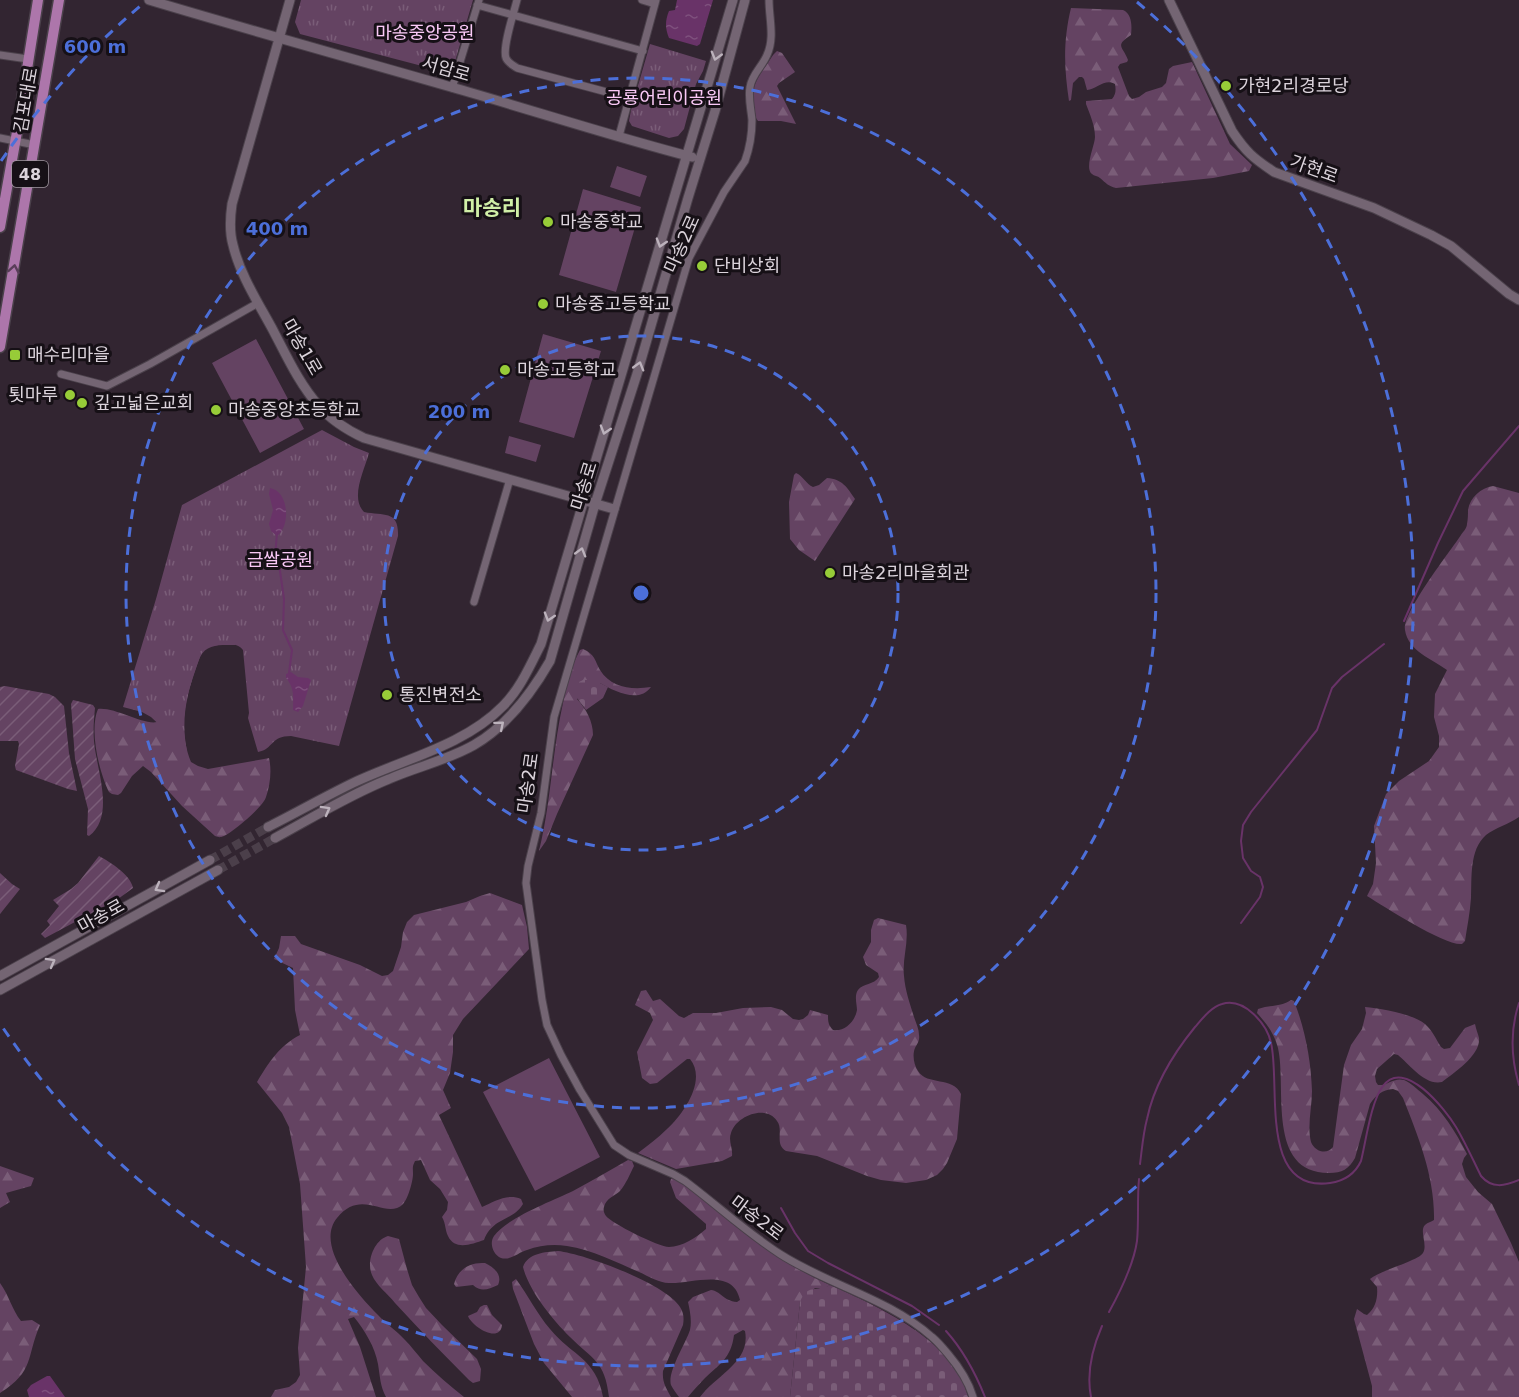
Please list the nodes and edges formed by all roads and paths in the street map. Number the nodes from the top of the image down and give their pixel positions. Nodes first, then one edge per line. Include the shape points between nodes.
1 (38, 0) edge
2 (59, 0) edge
3 (148, 0) edge
4 (290, 0) edge
5 (517, 0) edge
6 (642, 0) edge
7 (732, 0) edge
8 (745, 0) edge
9 (769, 0) edge
10 (1169, 0) edge
11 (478, 2) edge
12 (656, 2) edge
13 (513, 15) junction
14 (279, 39) junction
15 (643, 51) junction
16 (0, 55) edge
17 (28, 59) junction
18 (452, 87) junction
19 (629, 98) junction
20 (619, 136) junction
21 (0, 138) edge
22 (16, 142) junction
23 (35, 145) junction
24 (687, 156) junction
25 (700, 159) junction
26 (0, 227) edge
27 (1519, 300) edge
28 (258, 303) junction
29 (0, 347) edge
30 (61, 374) dead end
31 (510, 479) junction
32 (585, 500) junction
33 (596, 504) junction
34 (614, 510) junction
35 (474, 602) dead end
36 (268, 827) tunnel mouth
37 (275, 838) tunnel mouth
38 (210, 860) tunnel mouth
39 (218, 870) tunnel mouth
40 (0, 976) edge
41 (0, 990) edge
42 (973, 1397) edge

1 - 17 main road, 김포대로 / 48
2 - 23 main road, 김포대로 / 48
3 - 14 street, 서암로
4 - 14 street, 마송1로
5 - 13 street
6 - 12 street
7 -> 24 street, 마송로
8 - 25 street, 마송로
9 - 34 street, 마송2로 via 768,54 750,87 750,149 688,258
10 - 27 street, 가현로 via 1245,151 1274,172 1374,208 1431,235 1451,246
11 - 13 street
11 - 18 street
12 - 15 street
13 - 15 street
13 - 19 street via 505,48 510,64
14 - 18 street, 서암로
14 - 28 street, 마송1로 via 230,221 238,264
15 - 19 street
16 - 17 street
17 - 22 main road, 김포대로 / 48
18 - 20 street, 서암로
19 - 20 street
20 - 24 street, 서암로
21 - 22 street
22 - 23 street
22 - 26 main road, 김포대로 / 48
29 -> 23 main road, 김포대로 / 48
24 - 25 street, 서암로
24 -> 32 street, 마송로
33 -> 25 street, 마송로
28 - 30 street via 107,386
28 - 31 street, 마송1로 via 302,382 334,421 364,438
31 - 32 street, 마송1로
31 - 35 street
32 - 33 street, 마송1로
32 -> 36 street, 마송로 via 541,644 524,678 503,706 472,731 353,783
33 - 34 street, 마송1로
37 -> 33 street, 마송로 via 352,796 475,745 515,712 550,661
34 - 42 street, 마송2로 via 554,717 541,813 528,866 526,884 536,963 553,1039 614,1145 685,1181 780,1254 908,1319 933,1337 954,1360
38 -> 40 street, 마송로
41 -> 39 street, 마송로

